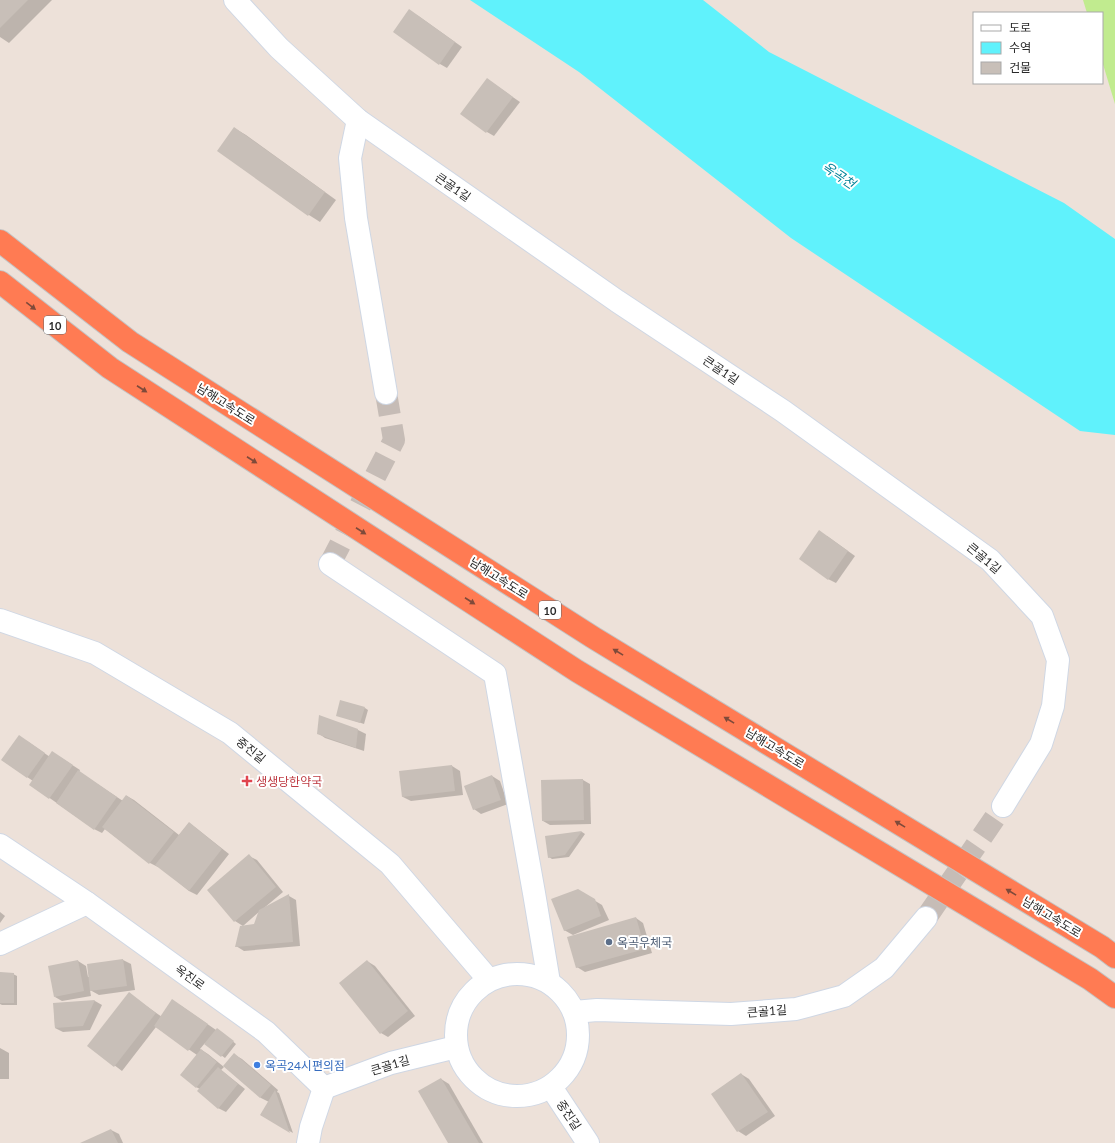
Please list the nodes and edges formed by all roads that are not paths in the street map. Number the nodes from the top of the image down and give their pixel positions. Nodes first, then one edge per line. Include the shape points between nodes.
1 (235, 0) edge
2 (358, 120) junction
3 (0, 241) edge
4 (0, 282) edge
5 (386, 393) tunnel mouth
6 (330, 564) dead end
7 (0, 620) edge
8 (1004, 806) tunnel mouth
9 (0, 845) edge
10 (88, 903) junction
11 (926, 918) tunnel mouth
12 (0, 944) edge
13 (1115, 957) edge
14 (489, 980) junction
15 (549, 982) junction
16 (1115, 997) edge
17 (574, 1012) junction
18 (456, 1047) junction
19 (551, 1087) junction
20 (324, 1088) junction
21 (308, 1143) edge
22 (588, 1143) edge

1 - 2 main road, 큰골1길 via 279,48
2 - 5 main road via 350,158 355,210
2 - 8 main road, 큰골1길 via 617,301 783,411 990,560 1042,616 1058,660 1053,706 1041,744
13 -> 3 highway, 남해고속도로 / 10 via 594,638 130,342
4 -> 16 highway, 10 via 110,368 577,671 1090,979
6 - 15 main road via 495,674
7 - 14 main road, 중진길 via 95,653 230,733 390,864
9 - 10 main road, 옥진로
10 - 12 main road
10 - 20 main road, 옥진로 via 266,1032
11 - 17 main road, 큰골1길 via 884,968 844,996 806,1007 731,1014 597,1010
14 - 15 main road, 중진길 via 508,974 529,975
14 - 18 main road, 중진길 via 465,1001 455,1031
15 - 17 main road, 중진길 via 564,995
17 - 19 main road, 중진길 via 579,1032 576,1054 566,1073
18 - 19 main road, 중진길 via 462,1064 472,1078 485,1088 501,1095 518,1097 535,1094
18 - 20 main road, 큰골1길 via 391,1063
19 - 22 main road, 중진길
20 - 21 main road

